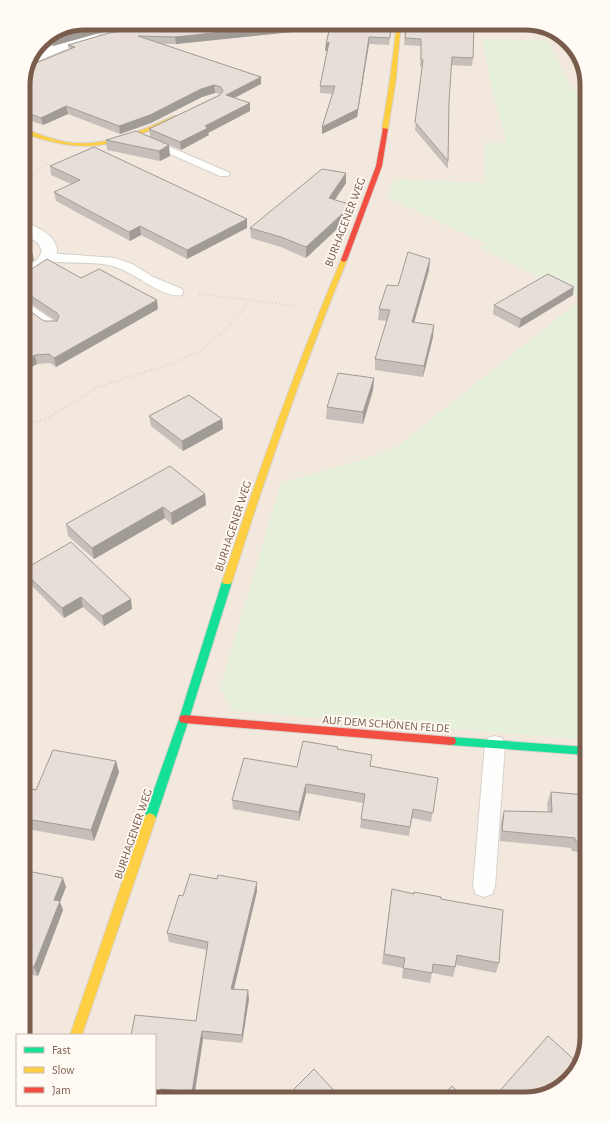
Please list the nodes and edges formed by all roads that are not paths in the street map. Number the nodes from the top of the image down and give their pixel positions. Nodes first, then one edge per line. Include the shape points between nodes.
1 (398, 30) edge
2 (110, 35) edge
3 (39, 56) edge
4 (187, 112) edge
5 (30, 134) edge
6 (137, 136) junction
7 (224, 174) dead end
8 (30, 231) edge
9 (48, 257) junction
10 (30, 272) edge
11 (177, 292) road end
12 (30, 311) edge
13 (52, 326) edge
14 (184, 719) junction
15 (495, 744) junction
16 (580, 751) edge
17 (484, 887) dead end
18 (76, 1034) edge

1 - 14 street, BURHAGENER WEG via 380,166 261,476
2 - 3 street
4 - 6 street
5 - 6 street via 60,144 78,146 94,146
6 - 7 lane
8 - 9 street via 45,240 49,249
9 - 10 street
9 - 11 lane via 111,261
12 - 13 lane
14 - 15 street, AUF DEM SCHÖNEN FELDE
14 - 18 street, BURHAGENER WEG
15 - 16 street, AUF DEM SCHÖNEN FELDE
15 - 17 lane

